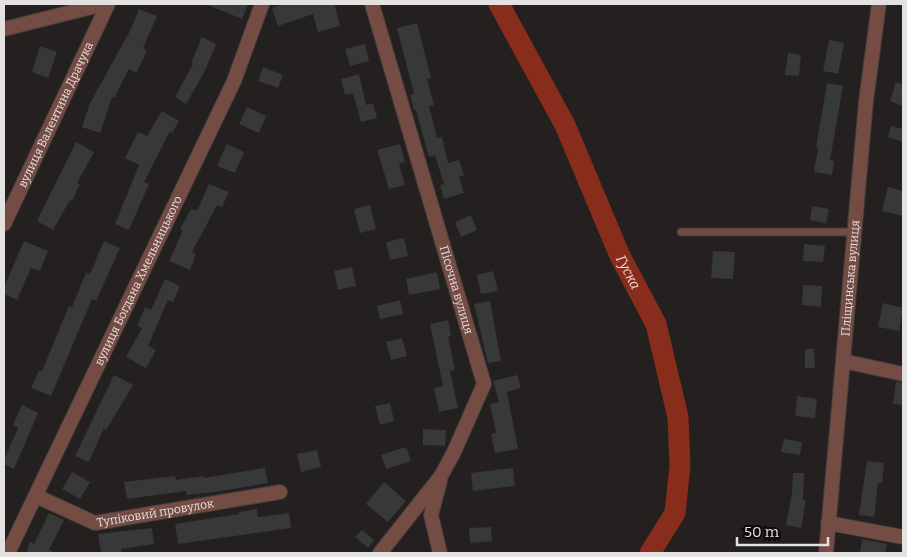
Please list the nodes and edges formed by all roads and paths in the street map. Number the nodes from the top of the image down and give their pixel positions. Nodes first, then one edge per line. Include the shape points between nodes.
1 (104, 4) edge
2 (108, 4) edge
3 (262, 4) edge
4 (372, 4) edge
5 (879, 4) edge
6 (4, 29) edge
7 (4, 224) edge
8 (681, 232) dead end
9 (854, 232) junction
10 (843, 361) junction
11 (903, 374) edge
12 (441, 476) junction
13 (280, 492) dead end
14 (36, 496) junction
15 (828, 523) junction
16 (903, 537) edge
17 (8, 553) edge
18 (380, 553) edge
19 (440, 553) edge
20 (826, 553) edge

1 - 6 street
2 - 7 street, вулиця Валентина Драчука
3 - 14 street, вулиця Богдана Хмельницького via 234,81
4 - 12 street, Пісочна вулиця via 484,384
5 - 9 street, Пліщинська вулиця
8 - 9 lane
9 - 10 street, Пліщинська вулиця
10 - 11 street
10 - 15 street, Пліщинська вулиця
12 - 18 street, Пісочна вулиця
12 - 19 street via 431,516
13 - 14 street, Тупіковий провулок via 95,523
14 - 17 street, вулиця Богдана Хмельницького
15 - 16 street
15 - 20 street, Пліщинська вулиця

